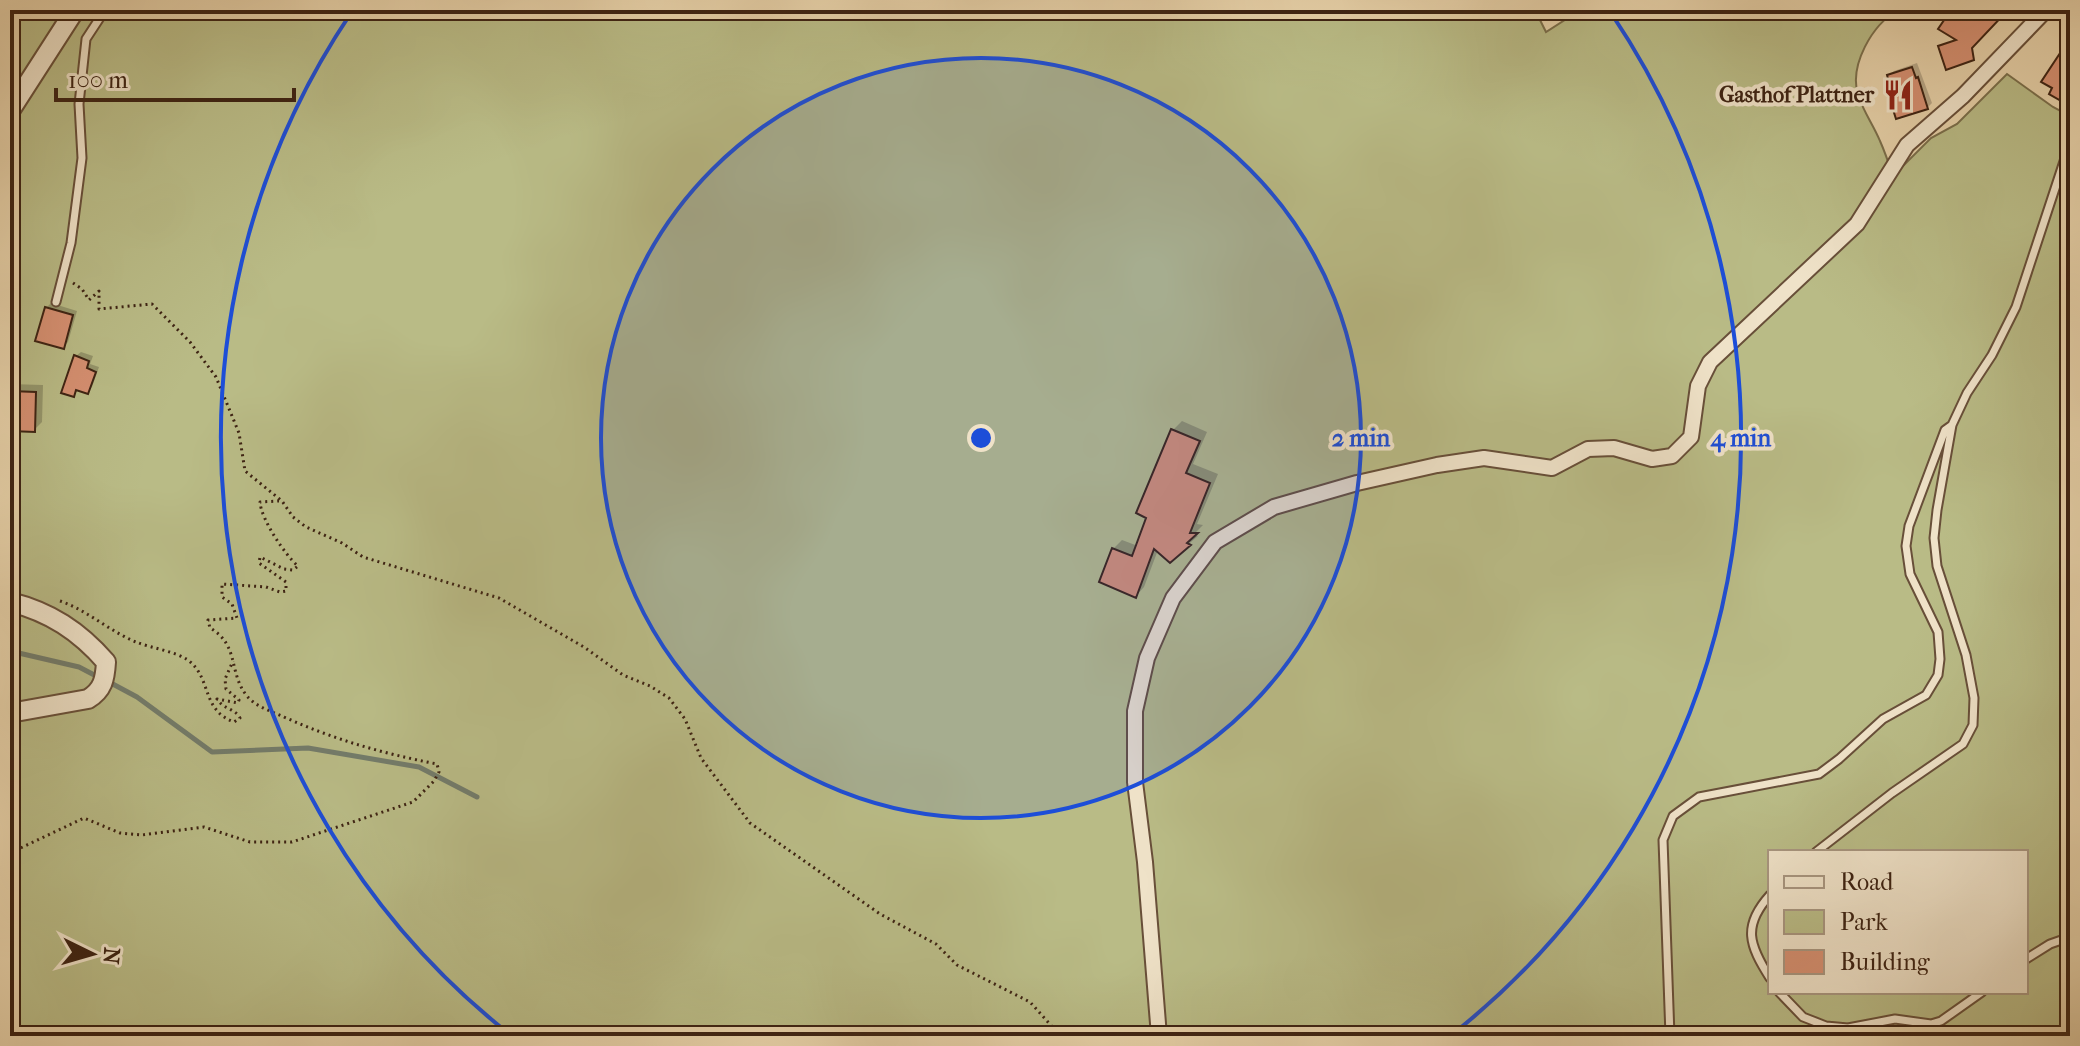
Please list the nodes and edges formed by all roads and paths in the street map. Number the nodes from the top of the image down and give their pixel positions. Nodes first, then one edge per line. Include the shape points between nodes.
1 (75, 10) edge
2 (105, 10) edge
3 (2046, 10) edge
4 (10, 111) edge
5 (2070, 143) edge
6 (63, 277) junction
7 (56, 302) dead end
8 (1952, 425) junction
9 (282, 501) junction
10 (59, 601) dead end
11 (10, 602) edge
12 (233, 661) junction
13 (10, 713) edge
14 (1819, 850) edge
15 (10, 853) edge
16 (1768, 897) edge
17 (2070, 937) edge
18 (2028, 958) edge
19 (1768, 974) edge
20 (1781, 994) edge
21 (1979, 994) edge
22 (1056, 1036) edge
23 (1159, 1036) edge
24 (1670, 1036) edge

1 - 4 street
2 - 6 lane via 86,39 79,104 82,158
3 - 23 street via 1907,145 1857,224 1710,362 1698,386 1691,437 1672,456 1652,459 1614,448 1588,449 1552,468 1484,458 1437,465 1274,507 1215,542 1173,598 1147,658 1135,711 1135,782
5 - 8 lane via 2016,307
6 - 7 lane
6 - 9 path via 89,300 99,291 99,309 152,304 190,342 216,377 239,433 245,471
8 - 14 lane via 1934,538 1937,566 1966,655 1973,725 1963,744
8 - 24 lane via 1945,430 1906,546 1910,574 1938,632 1940,659 1934,685 1883,719 1819,774 1699,797 1673,816 1663,840
9 - 12 path via 260,502 260,512 298,566 284,569 260,557 259,563 286,582 286,591 222,584 222,597 232,604 237,618 208,620 230,647
9 - 22 path via 306,527 363,557 499,598 669,698 685,719 701,758 750,823 880,914 936,944 957,965 1030,1002
10 - 12 path via 133,641 188,660 201,676 211,705 234,722 238,714 217,699 238,703 226,689
11 - 13 street via 59,620 106,662 105,681 96,694
12 - 15 path via 245,694 255,704 333,739 437,764 434,781 413,802 292,842 250,842 204,827 120,833 84,818
16 - 19 lane via 1751,925 1751,941
17 - 18 lane
20 - 21 lane via 1803,1017 1848,1028 1895,1019 1931,1024

